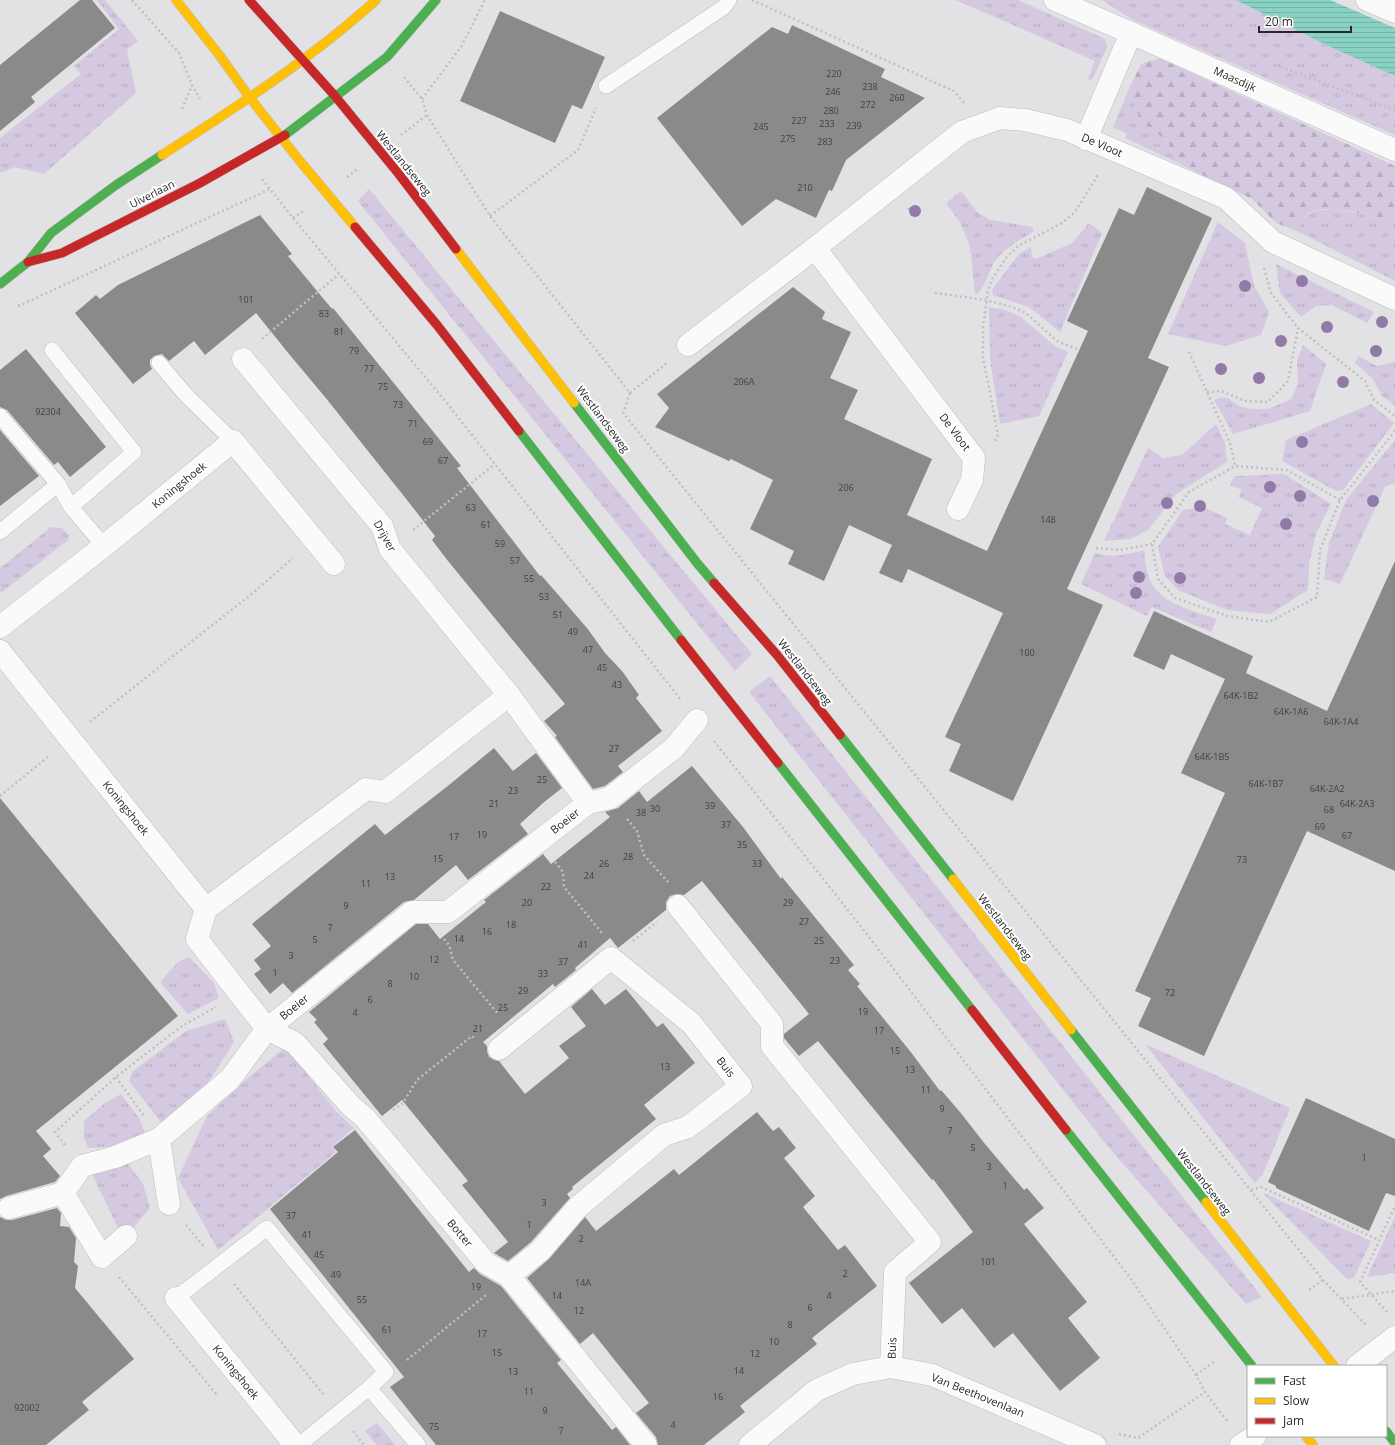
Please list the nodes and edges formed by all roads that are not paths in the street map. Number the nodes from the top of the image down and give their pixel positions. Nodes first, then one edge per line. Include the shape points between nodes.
1 (176, 0) edge
2 (249, 0) edge
3 (376, 0) edge
4 (436, 0) edge
5 (729, 0) edge
6 (1055, 0) edge
7 (1367, 0) edge
8 (1071, 4) edge
9 (1395, 12) edge
10 (1131, 33) junction
11 (303, 60) junction
12 (606, 86) road end
13 (335, 96) junction
14 (250, 98) junction
15 (282, 137) junction
16 (1086, 139) junction
17 (1395, 150) edge
18 (815, 248) junction
19 (28, 262) junction
20 (0, 284) edge
21 (1395, 300) edge
22 (688, 345) road end
23 (52, 350) dead end
24 (243, 359) road end
25 (159, 363) dead end
26 (0, 416) edge
27 (233, 441) junction
28 (58, 484) junction
29 (71, 507) junction
30 (958, 509) dead end
31 (0, 532) edge
32 (104, 546) junction
33 (334, 564) dead end
34 (0, 627) edge
35 (0, 651) edge
36 (509, 695) junction
37 (697, 720) road end
38 (588, 803) junction
39 (678, 906) road end
40 (206, 909) junction
41 (267, 1029) junction
42 (507, 1042) road end
43 (159, 1139) junction
44 (63, 1193) junction
45 (169, 1204) road end
46 (9, 1208) dead end
47 (126, 1236) dead end
48 (509, 1276) junction
49 (176, 1298) joint
50 (1390, 1333) edge
51 (1251, 1365) edge
52 (1333, 1365) edge
53 (1358, 1365) edge
54 (891, 1367) junction
55 (369, 1388) junction
56 (1387, 1432) edge
57 (1307, 1437) edge
58 (1395, 1443) edge
59 (295, 1445) edge
60 (299, 1445) edge
61 (418, 1445) edge
62 (646, 1445) edge
63 (750, 1445) edge
64 (1095, 1445) edge
65 (1313, 1445) edge

1 - 14 main road
2 - 11 main road, Westlandseweg
3 - 11 main road, Uiverlaan
4 - 13 main road, Uiverlaan via 387,57
5 - 12 lane via 724,7
6 - 8 street, Maasdijk
7 - 9 street
8 - 10 street, Maasdijk
10 - 16 street
10 - 17 street, Maasdijk
11 - 13 main road, Westlandseweg
11 - 14 main road, Uiverlaan
13 - 15 main road, Uiverlaan
13 - 52 main road, Westlandseweg via 398,173 697,563 777,655
14 - 15 main road
14 - 19 main road, Uiverlaan via 116,185 51,233
15 - 19 main road, Uiverlaan via 200,183 62,253
15 - 51 main road via 437,325 713,681
16 - 18 street, De Vloot via 1066,130 1025,120 1000,118 962,132
16 - 21 street, De Vloot via 1226,198 1273,242
18 - 22 street, De Vloot
18 - 30 street, De Vloot via 974,458 972,480
19 - 20 main road, Uiverlaan
23 - 29 lane via 134,452
24 - 36 street, Drijver via 382,526 390,549
25 - 27 lane via 185,394
26 - 28 lane
27 - 32 street, Koningshoek
27 - 33 street
28 - 29 lane
28 - 31 lane
29 - 32 lane
32 - 34 street, Koningshoek
35 - 40 street, Koningshoek
36 - 38 street, Boeier
36 - 40 street via 385,792 366,789
37 - 38 street via 674,748 610,798
38 - 41 street, Boeier via 448,912 412,912
39 - 54 street, Buis via 772,1024 772,1046 930,1242 895,1272
40 - 41 street via 197,939
41 - 43 street via 230,1079
41 - 48 street, Botter via 295,1043 350,1105 365,1118 486,1264
42 - 48 street, Buis via 611,958 691,1023 742,1086 688,1127 664,1135 578,1207 540,1251
43 - 44 street via 115,1157 82,1166
43 - 45 street
44 - 46 street
44 - 47 street via 102,1257
48 - 62 street, Botter
49 - 55 lane via 267,1228 386,1372
49 - 59 street, Koningshoek
50 - 53 street
54 - 63 street, Van Beethovenlaan via 853,1374 817,1390
54 - 64 street, Van Beethovenlaan via 932,1375
55 - 60 lane
55 - 61 lane
56 - 58 main road
57 - 65 main road

